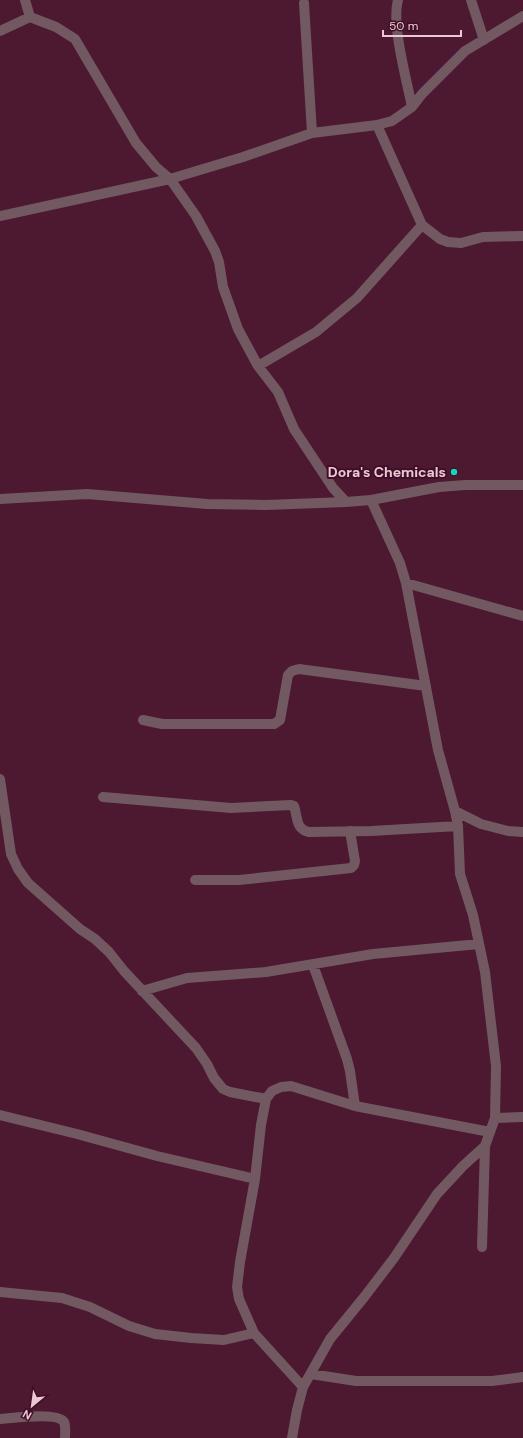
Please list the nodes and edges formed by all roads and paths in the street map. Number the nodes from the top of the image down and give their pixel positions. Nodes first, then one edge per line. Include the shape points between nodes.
1 (25, 0) edge
2 (398, 0) edge
3 (471, 0) edge
4 (304, 3) dead end
5 (523, 16) edge
6 (30, 17) junction
7 (0, 31) edge
8 (484, 40) junction
9 (412, 107) junction
10 (376, 125) junction
11 (312, 133) junction
12 (170, 179) junction
13 (0, 216) edge
14 (422, 225) junction
15 (523, 236) edge
16 (258, 366) junction
17 (523, 485) edge
18 (0, 499) edge
19 (371, 500) junction
20 (346, 502) junction
21 (406, 583) junction
22 (523, 616) edge
23 (426, 686) junction
24 (143, 720) dead end
25 (0, 779) edge
26 (103, 798) dead end
27 (455, 811) junction
28 (458, 826) junction
29 (350, 831) junction
30 (523, 832) edge
31 (195, 880) dead end
32 (479, 944) junction
33 (313, 965) junction
34 (142, 991) junction
35 (266, 1099) junction
36 (355, 1106) junction
37 (0, 1115) edge
38 (523, 1117) edge
39 (495, 1118) junction
40 (490, 1132) junction
41 (485, 1146) junction
42 (255, 1180) junction
43 (482, 1247) dead end
44 (0, 1292) edge
45 (254, 1332) junction
46 (311, 1374) junction
47 (523, 1377) edge
48 (303, 1387) junction
49 (0, 1419) edge
50 (66, 1438) edge
51 (292, 1438) edge

1 - 6 street
2 - 9 street via 398,34
3 - 8 street
4 - 11 street
5 - 8 street
6 - 7 street
6 - 12 street via 75,38 136,143
8 - 9 street via 465,51
9 - 10 street via 392,121
10 - 11 street
10 - 14 street
11 - 12 street via 243,158
12 - 13 street
12 - 16 street via 196,216 215,250 223,287 238,329
14 - 15 street via 448,242 461,243 483,237
14 - 16 street via 357,298 316,332
16 - 20 street via 278,392 294,429 333,488
17 - 19 street via 439,487
18 - 20 street via 87,494 207,504
19 - 20 street
19 - 21 street via 400,563
21 - 22 street
21 - 23 street
23 - 24 street via 300,669 288,675 280,720 274,724 162,724
23 - 27 street via 438,750
25 - 34 street via 11,854 18,869 40,895 109,952
26 - 29 street via 231,808 291,805 294,806 302,830
27 - 28 street
27 - 30 street via 481,824
28 - 29 street
28 - 32 street via 460,874
29 - 31 street via 355,861 351,868 239,880
32 - 33 street via 373,954
32 - 39 street via 485,972 496,1066
33 - 34 street via 266,972 187,978
33 - 36 street via 347,1059
34 - 35 street via 196,1048 223,1089
35 - 36 street via 272,1091 291,1086
35 - 42 street
36 - 40 street
37 - 42 street
38 - 39 street
39 - 40 street
40 - 41 street
41 - 43 street
41 - 46 street via 437,1194 366,1296 330,1338
42 - 45 street via 237,1288 239,1299
44 - 45 street via 62,1298 155,1334 224,1340
45 - 48 street
46 - 47 street via 356,1381 492,1381
46 - 48 street
48 - 51 street
49 - 50 street via 58,1417 65,1424

